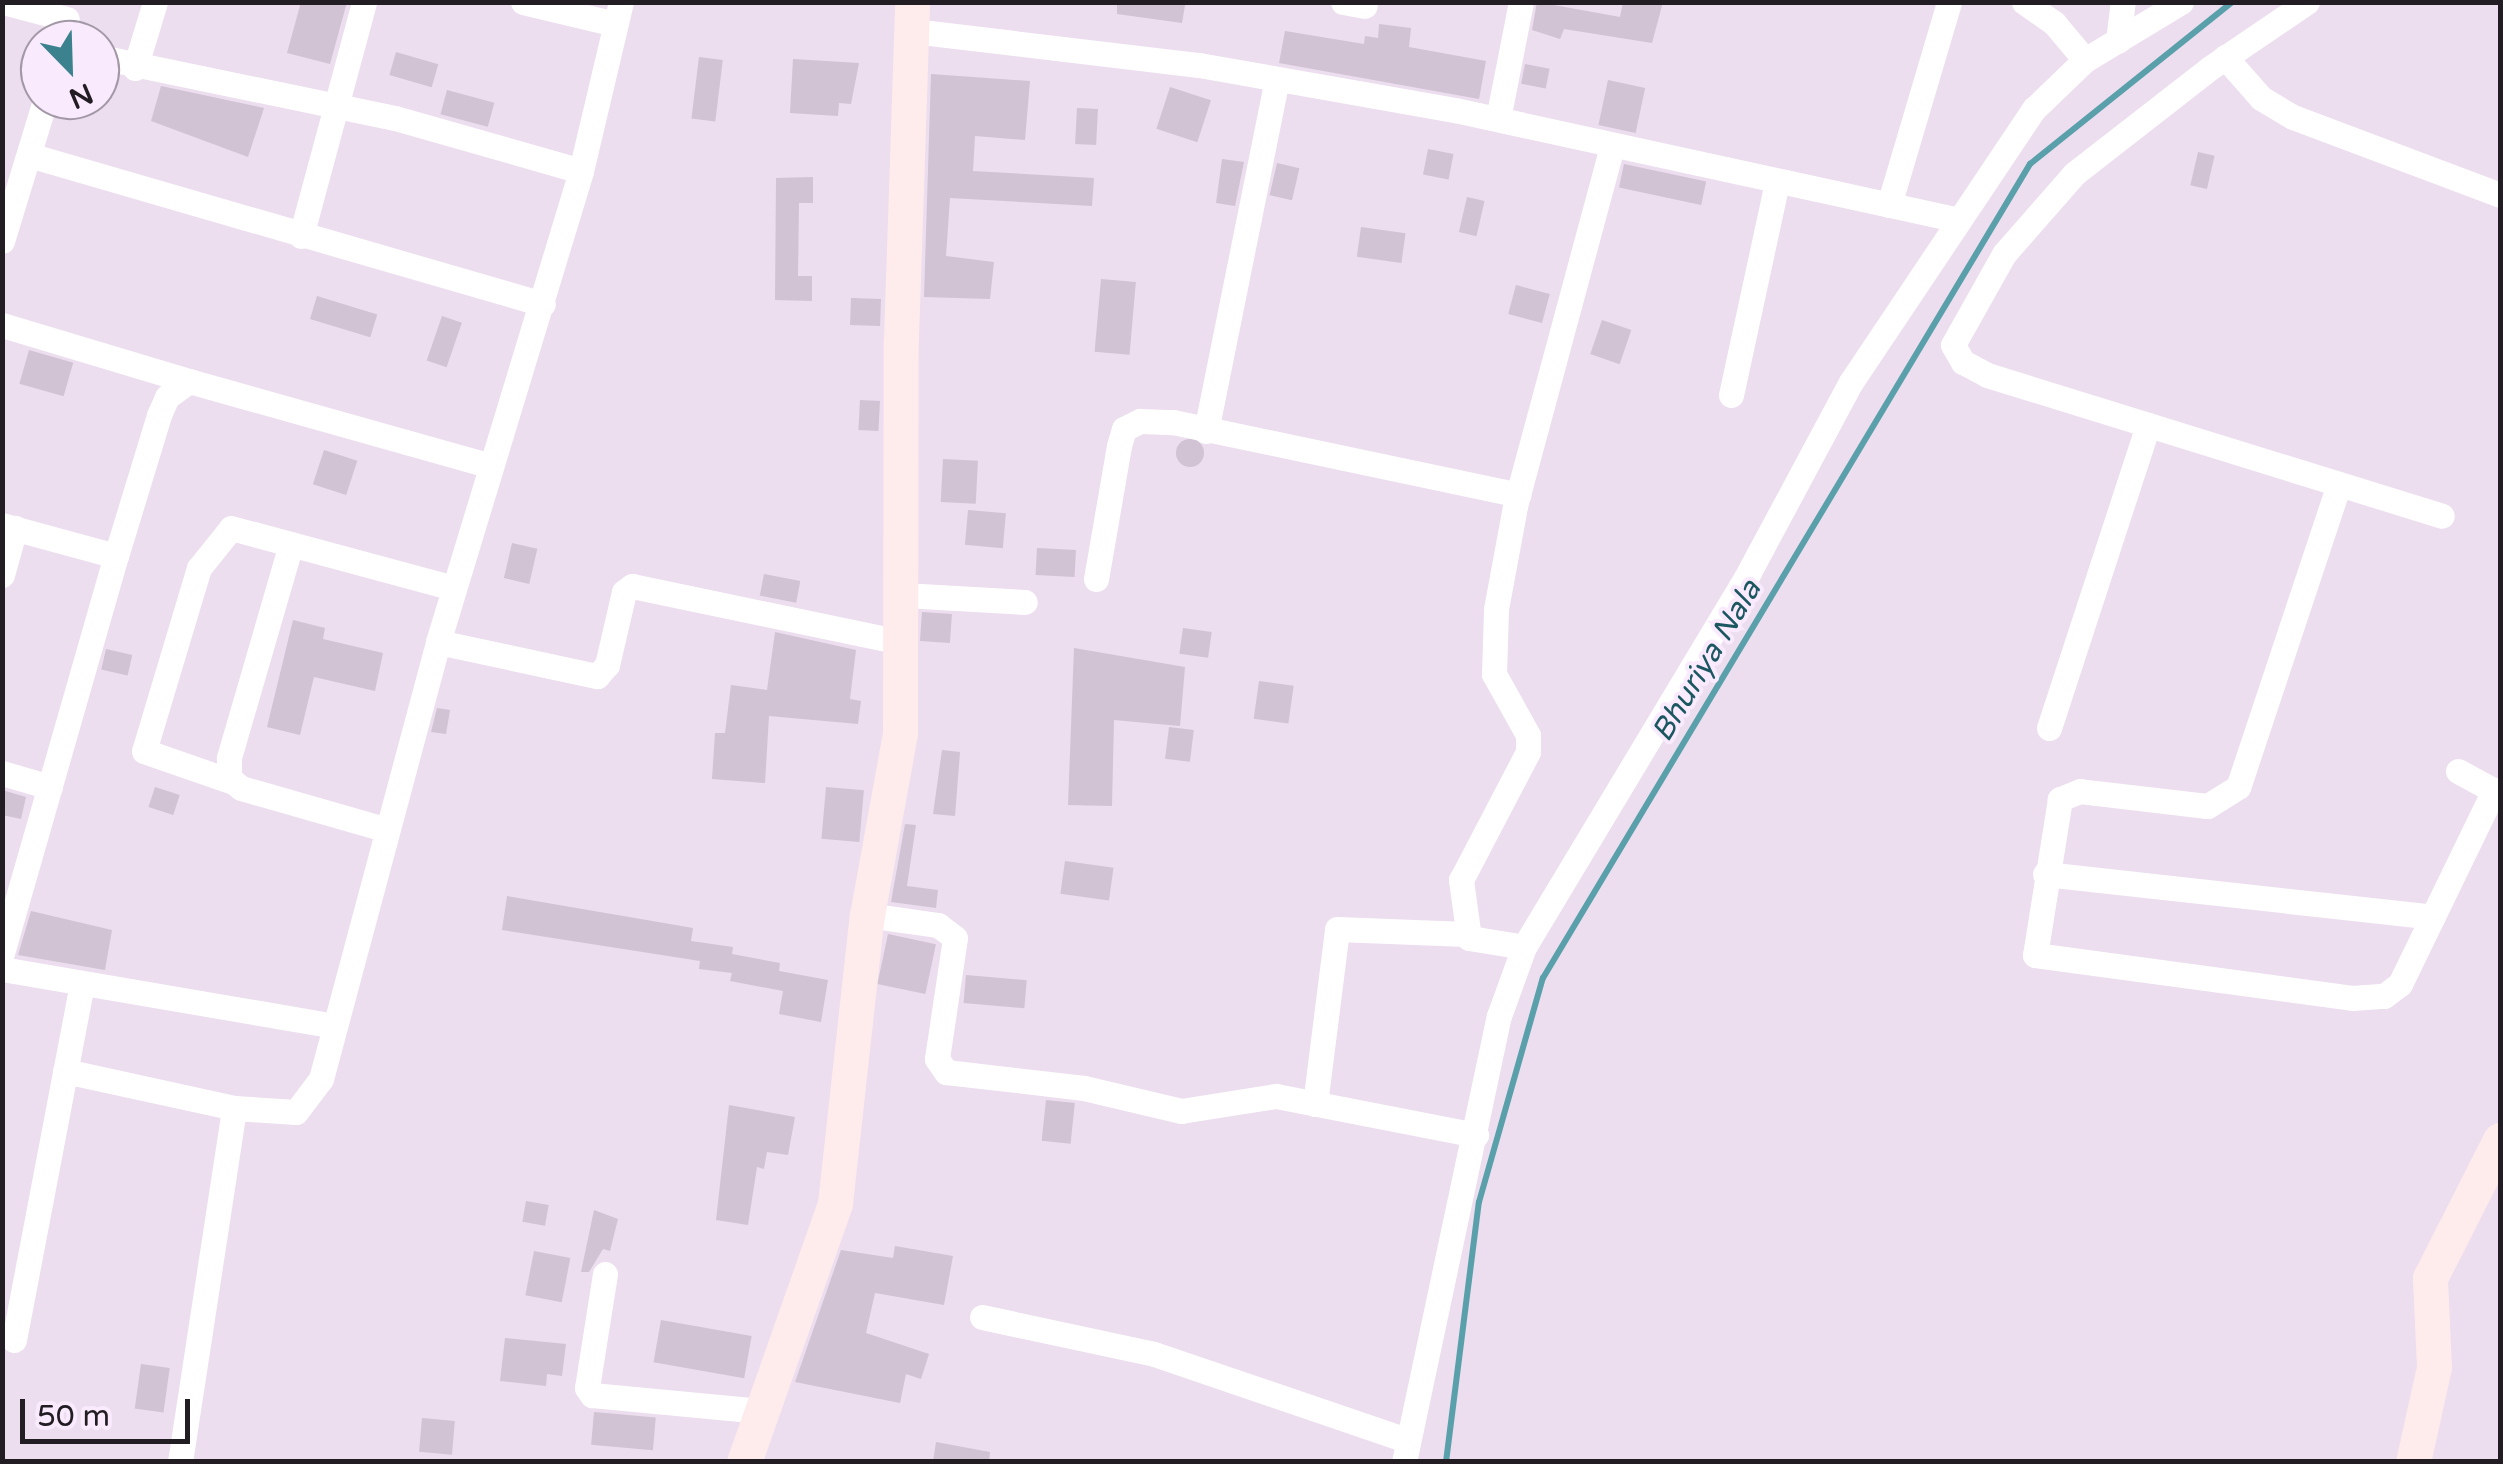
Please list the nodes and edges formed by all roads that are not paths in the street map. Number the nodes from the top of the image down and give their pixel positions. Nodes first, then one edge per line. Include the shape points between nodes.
1 (154, 2) edge
2 (364, 2) edge
3 (523, 2) edge
4 (1521, 2) edge
5 (1949, 2) edge
6 (2024, 2) edge
7 (2124, 2) edge
8 (2182, 2) edge
9 (2307, 2) edge
10 (9, 3) edge
11 (618, 13) edge
12 (913, 17) edge
13 (64, 20) edge
14 (2118, 40) junction
15 (2225, 58) junction
16 (2085, 60) junction
17 (120, 63) edge
18 (135, 68) junction
19 (1277, 79) junction
20 (338, 105) junction
21 (1498, 119) junction
22 (39, 120) edge
23 (1612, 147) junction
24 (29, 155) junction
25 (581, 171) junction
26 (1777, 182) junction
27 (2500, 196) edge
28 (1889, 204) junction
29 (1959, 220) junction
30 (301, 236) junction
31 (2, 241) edge
32 (544, 304) junction
33 (2, 325) edge
34 (189, 381) junction
35 (1731, 395) dead end
36 (2148, 425) junction
37 (1206, 431) junction
38 (491, 466) junction
39 (2339, 484) junction
40 (1518, 495) junction
41 (2442, 516) dead end
42 (9, 527) edge
43 (291, 544) junction
44 (116, 556) junction
45 (2, 575) edge
46 (1096, 579) dead end
47 (454, 588) junction
48 (903, 595) junction
49 (1025, 602) dead end
50 (438, 642) junction
51 (904, 643) junction
52 (2049, 728) dead end
53 (2458, 771) dead end
54 (2, 773) edge
55 (232, 782) junction
56 (50, 787) junction
57 (2497, 792) edge
58 (384, 829) junction
59 (2045, 874) junction
60 (867, 914) junction
61 (2432, 917) junction
62 (1466, 934) junction
63 (1524, 946) junction
64 (2, 952) edge
65 (2, 969) edge
66 (82, 984) junction
67 (335, 1026) junction
68 (65, 1070) junction
69 (1314, 1104) junction
70 (234, 1108) junction
71 (1476, 1135) junction
72 (2500, 1140) edge
73 (605, 1274) dead end
74 (982, 1317) dead end
75 (14, 1340) dead end
76 (760, 1411) junction
77 (1406, 1451) edge
78 (180, 1462) edge
79 (744, 1462) edge
80 (2413, 1462) edge

1 - 18 street
2 - 20 street
3 - 11 street
4 - 21 street
5 - 28 street
6 - 16 street
7 - 14 street
8 - 14 street
9 - 15 street
10 - 13 street
11 - 25 street
12 - 19 street
12 - 48 street via 901,339
14 - 16 street
15 - 27 street via 2261,98 2293,116
15 - 36 street via 2074,174 2004,254 1954,334 1956,355 1987,375
16 - 29 street via 2034,109
17 - 18 street
18 - 20 street
19 - 21 street
19 - 37 street
20 - 25 street
20 - 30 street
21 - 23 street
22 - 24 street
23 - 26 street
23 - 40 street
24 - 30 street
24 - 31 street
25 - 32 street
26 - 28 street
26 - 35 street
28 - 29 street
29 - 63 street via 1851,382 1749,572
30 - 32 street
32 - 38 street
33 - 34 street
34 - 38 street
34 - 44 street via 167,397 158,415
36 - 39 street
36 - 52 street
37 - 40 street
37 - 46 street via 1140,421 1124,429
38 - 47 street
39 - 41 street
39 - 59 street via 2238,787 2207,806 2066,794 2054,810
40 - 62 street via 1492,650 1498,684 1530,746 1461,880
42 - 44 street
42 - 45 street
43 - 47 street
43 - 55 street via 228,758
43 - 55 street via 231,528 199,568 144,750
44 - 56 street
47 - 50 street
48 - 49 street
48 - 51 street
50 - 51 street via 597,676 607,665 624,592 632,586
50 - 58 street
51 - 60 street via 900,733
53 - 57 street
54 - 56 street
55 - 58 street
56 - 64 street
57 - 61 street
58 - 67 street
59 - 61 street
59 - 61 street via 2035,949 2040,960 2352,998 2384,996 2400,984
60 - 69 street via 938,926 956,938 937,1060 946,1072 1084,1088 1180,1111 1260,1095
60 - 76 street via 835,1203
62 - 63 street via 1475,942
62 - 69 street via 1337,929
63 - 71 street via 1499,1016
65 - 66 street
66 - 67 street
66 - 68 street
67 - 70 street via 321,1080 306,1107 285,1116
68 - 70 street
68 - 75 street
69 - 71 street
70 - 78 street
71 - 77 street
72 - 80 street via 2435,1261 2434,1368
73 - 76 street via 587,1388 592,1395
74 - 77 street via 1154,1354
76 - 79 street

